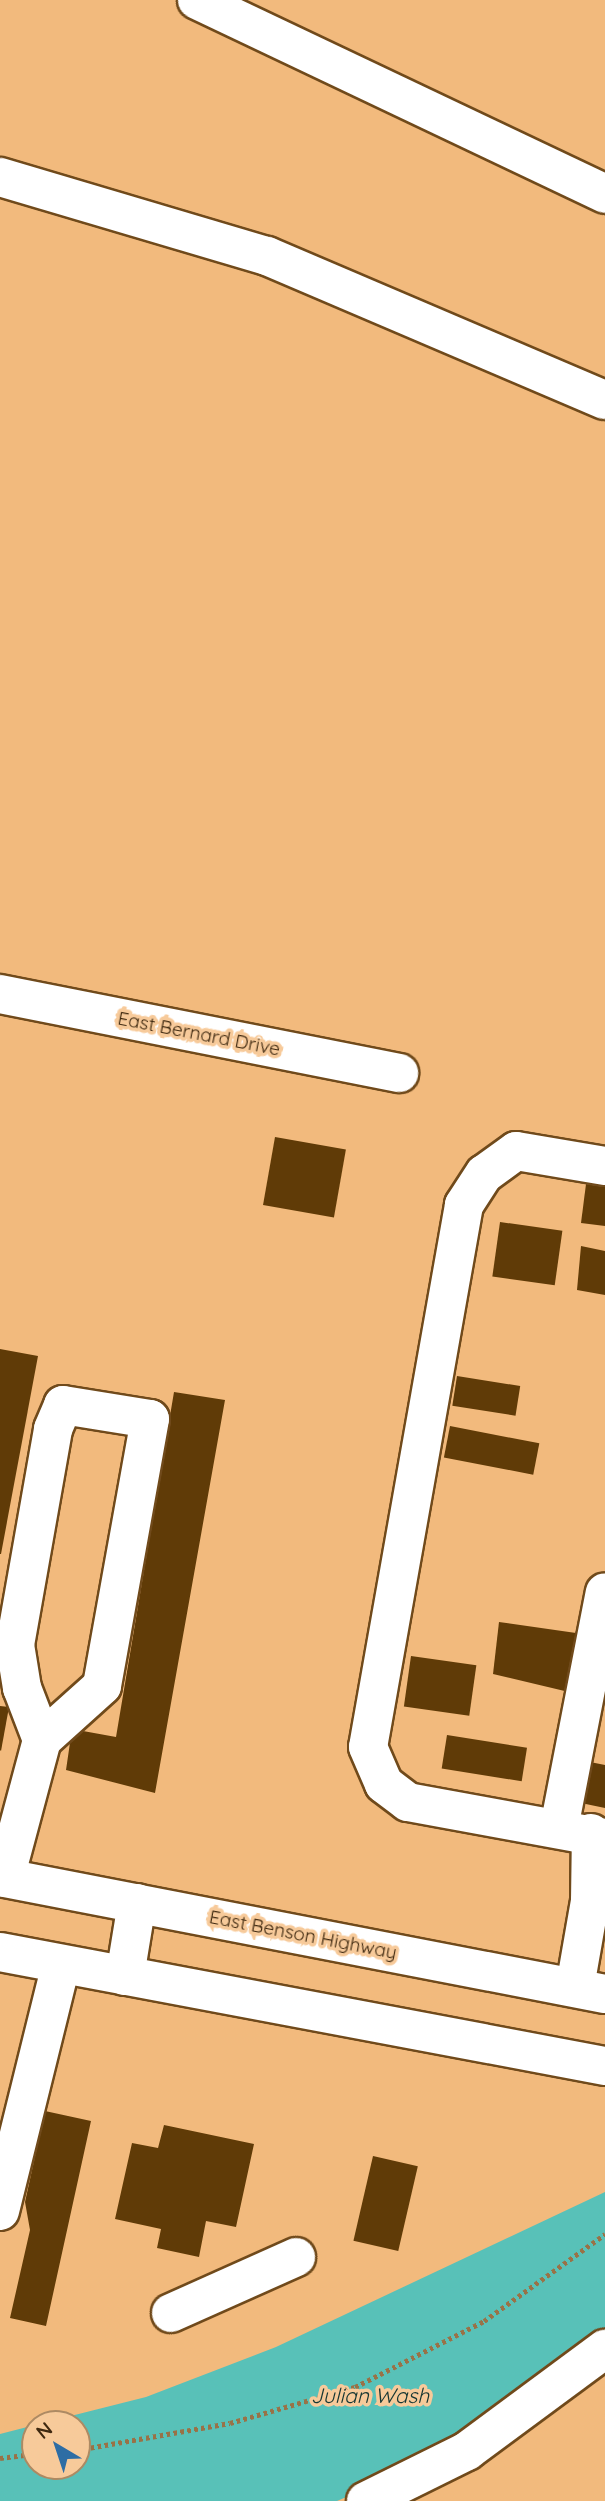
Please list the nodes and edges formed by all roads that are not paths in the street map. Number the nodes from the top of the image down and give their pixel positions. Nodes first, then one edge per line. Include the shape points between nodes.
1 (197, 0) edge
2 (0, 177) edge
3 (605, 194) edge
4 (605, 400) edge
5 (0, 994) edge
6 (399, 1073) dead end
7 (605, 1166) edge
8 (605, 1592) edge
9 (41, 1740) junction
10 (585, 1833) edge
11 (3, 1878) edge
12 (137, 1903) junction
13 (0, 1952) edge
14 (61, 1964) junction
15 (125, 1976) junction
16 (590, 1991) edge
17 (605, 2066) edge
18 (0, 2211) edge
19 (296, 2257) dead end
20 (171, 2313) dead end
21 (605, 2349) edge
22 (366, 2501) edge

1 - 3 main road
2 - 4 main road via 267,256
5 - 6 main road, East Bernard Drive
7 - 10 main road via 516,1150 484,1174 464,1205 368,1746 384,1784 408,1802
8 - 10 main road
9 - 9 main road via 22,1688 15,1645 53,1429 63,1405 150,1419 102,1686
9 - 11 main road
10 - 16 main road
11 - 12 main road, East Benson Highway
12 - 15 main road
12 - 16 main road, East Benson Highway
13 - 14 main road
14 - 15 main road
14 - 18 main road
15 - 17 main road
19 - 20 main road
21 - 22 main road via 467,2451

